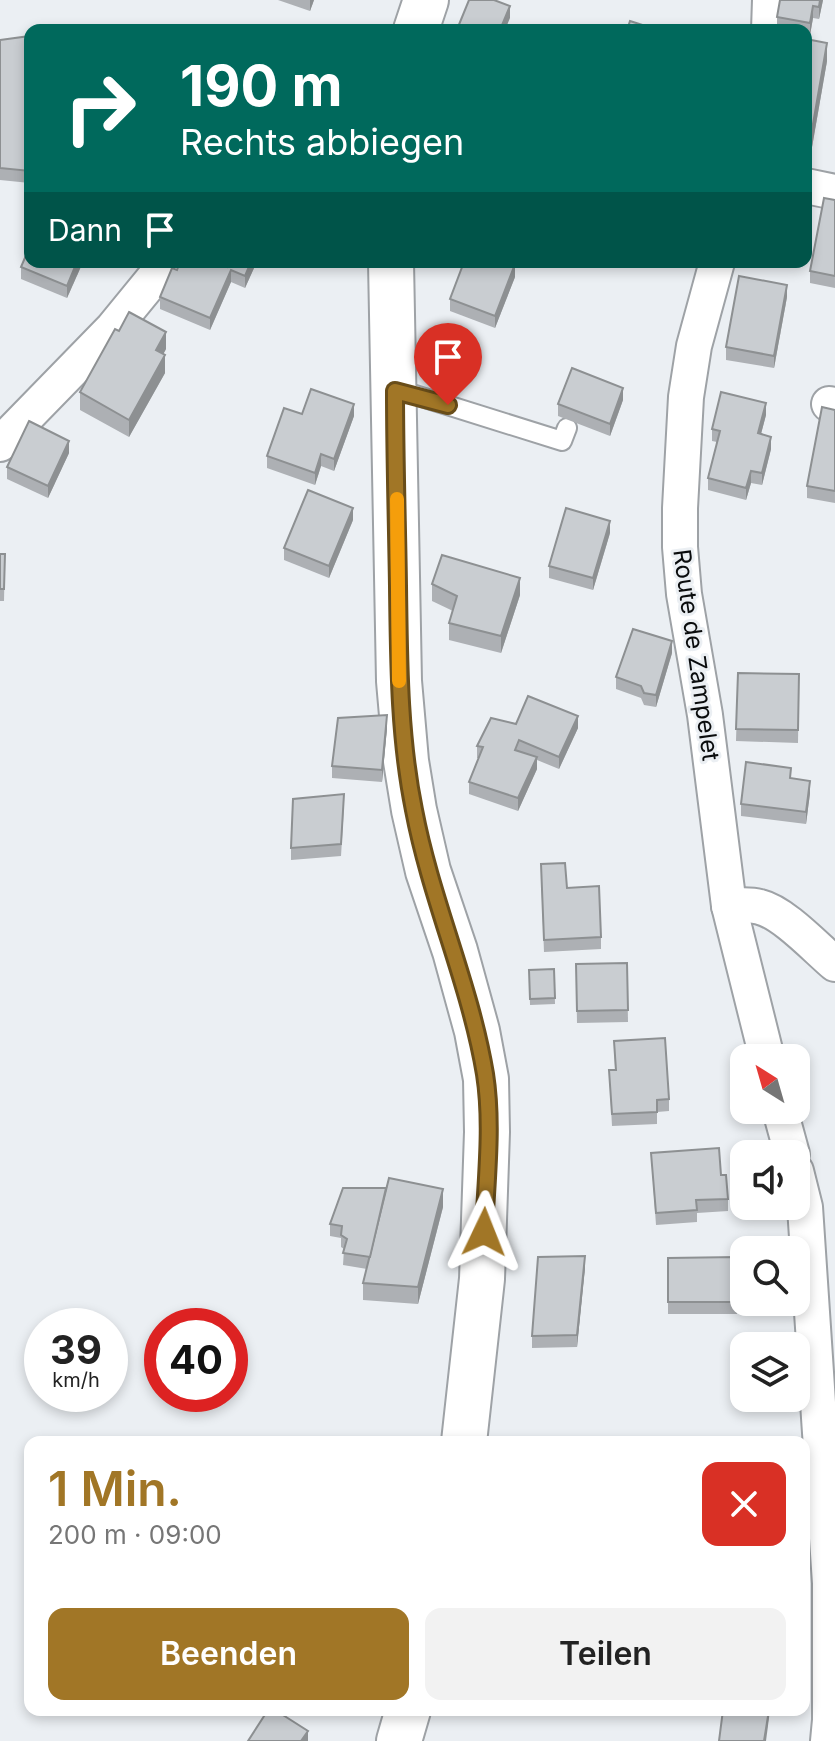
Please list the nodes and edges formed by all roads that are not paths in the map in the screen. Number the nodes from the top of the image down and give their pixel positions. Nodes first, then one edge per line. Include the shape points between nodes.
1 (426, 0) edge
2 (770, 0) edge
3 (418, 24) edge
4 (769, 24) edge
5 (812, 187) edge
6 (835, 192) edge
7 (162, 268) edge
8 (391, 268) edge
9 (715, 268) edge
10 (395, 391) junction
11 (567, 428) dead end
12 (0, 444) edge
13 (729, 906) junction
14 (835, 964) edge
15 (764, 1044) edge
16 (806, 1220) edge
17 (465, 1436) edge
18 (406, 1716) edge
19 (399, 1741) edge
20 (828, 1741) edge

1 - 3 street
2 - 4 street
5 - 6 street
7 - 12 street via 113,328
8 - 10 street
9 - 13 street, Route de Zampelet via 689,378 680,530 684,594
10 - 11 lane via 562,441
10 - 17 street via 399,681 406,761 425,856 486,1079 482,1279
13 - 14 street via 762,907
13 - 15 street, Route de Zampelet
16 - 20 street via 830,1583
18 - 19 street

